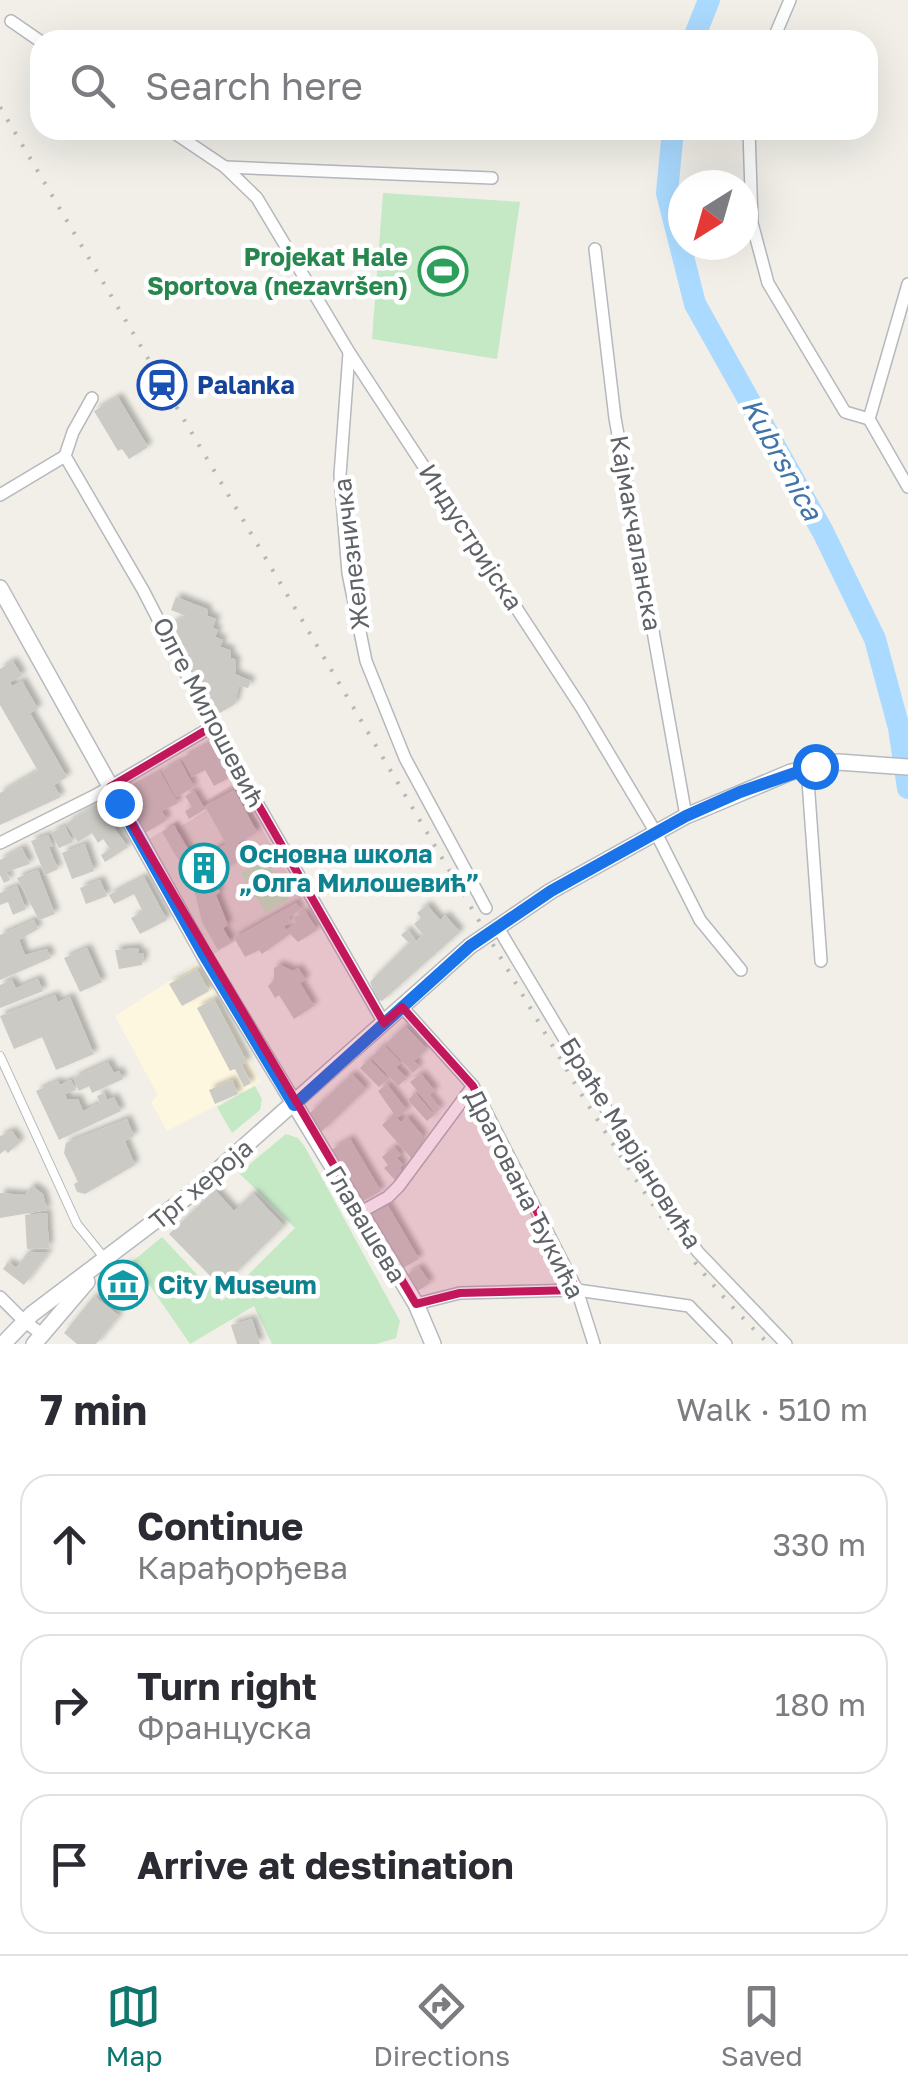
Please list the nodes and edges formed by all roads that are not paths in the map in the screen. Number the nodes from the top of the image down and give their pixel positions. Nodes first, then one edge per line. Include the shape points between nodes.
1 (790, 0) edge
2 (12, 21) dead end
3 (776, 30) edge
4 (30, 34) edge
5 (185, 140) edge
6 (749, 140) edge
7 (225, 167) junction
8 (492, 178) dead end
9 (595, 249) dead end
10 (908, 284) edge
11 (349, 352) junction
12 (92, 398) dead end
13 (869, 418) junction
14 (66, 456) junction
15 (908, 487) edge
16 (0, 495) edge
17 (0, 588) edge
18 (213, 726) junction
19 (807, 767) junction
20 (908, 767) edge
21 (110, 787) junction
22 (686, 816) junction
23 (655, 832) junction
24 (0, 843) edge
25 (486, 908) dead end
26 (497, 926) junction
27 (821, 962) dead end
28 (742, 970) dead end
29 (402, 1007) junction
30 (384, 1023) junction
31 (0, 1056) edge
32 (473, 1086) junction
33 (294, 1105) junction
34 (359, 1214) junction
35 (106, 1260) junction
36 (576, 1290) junction
37 (0, 1297) edge
38 (416, 1304) junction
39 (24, 1321) junction
40 (38, 1340) edge
41 (3, 1344) edge
42 (431, 1344) edge
43 (594, 1344) edge
44 (726, 1344) edge
45 (786, 1344) edge

1 - 3 street
2 - 4 street
5 - 7 street, Индустријска
6 - 13 street via 752,223 768,283 845,412
7 - 8 street
7 - 11 street, Индустријска via 257,198
9 - 22 street, Кајмакчаланска via 615,418
10 - 13 street
11 - 23 street, Индустријска
11 - 25 street, Железничка via 340,474 348,572 366,661 405,758
12 - 14 street
13 - 15 street
14 - 16 street
14 - 18 street, Олге Милошевић
17 - 21 main road, Главашева
18 - 21 street
18 - 30 street, Олге Милошевић
19 - 20 main road, Трг хероја
19 - 22 main road, Трг хероја
19 - 27 street
21 - 24 street
21 - 33 main road, Главашева
22 - 23 main road, Трг хероја
23 - 26 main road, Трг хероја
23 - 28 street, Индустријска via 700,920
26 - 29 main road, Трг хероја
26 - 45 street, Браће Марјановића via 657,1194 698,1252
29 - 30 main road, Трг хероја
29 - 32 street, Драгована Ђукића
30 - 33 main road, Трг хероја
31 - 35 street via 77,1224
32 - 34 street via 399,1186
32 - 36 street, Драгована Ђукића
33 - 34 main road, Главашева
33 - 35 main road, Трг хероја
34 - 38 main road, Главашева
35 - 39 main road, Трг хероја
35 - 40 main road, Трг хероја
36 - 38 street via 460,1293
36 - 43 street, Драгована Ђукића
36 - 44 street via 689,1306
37 - 39 street
38 - 42 main road, Главашева
39 - 40 street
39 - 41 main road, Трг хероја

